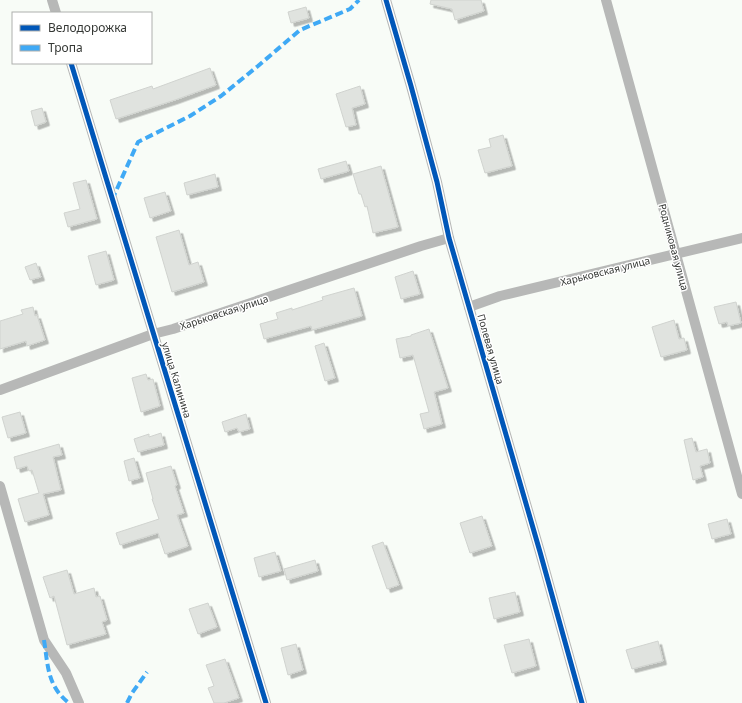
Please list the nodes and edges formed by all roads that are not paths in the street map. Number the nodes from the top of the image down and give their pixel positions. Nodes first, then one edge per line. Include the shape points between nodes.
1 (52, 0) edge
2 (386, 0) edge
3 (606, 0) edge
4 (56, 12) edge
5 (71, 64) edge
6 (449, 238) junction
7 (742, 238) edge
8 (676, 254) junction
9 (469, 307) junction
10 (153, 334) junction
11 (0, 390) edge
12 (0, 486) edge
13 (742, 494) edge
14 (79, 703) edge
15 (266, 703) edge
16 (582, 703) edge

1 - 4 street
2 - 6 street, Полевая улица via 437,182
3 - 8 street, Родниковая улица
5 - 10 street, улица Калинина
6 - 9 street, Полевая улица
6 - 10 street, Харьковская улица
7 - 8 street, Харьковская улица
8 - 9 street, Харьковская улица via 500,296
8 - 13 street, Родниковая улица
9 - 16 street, Полевая улица
10 - 11 street, Харьковская улица
10 - 15 street, улица Калинина
12 - 14 street via 44,640 66,673

